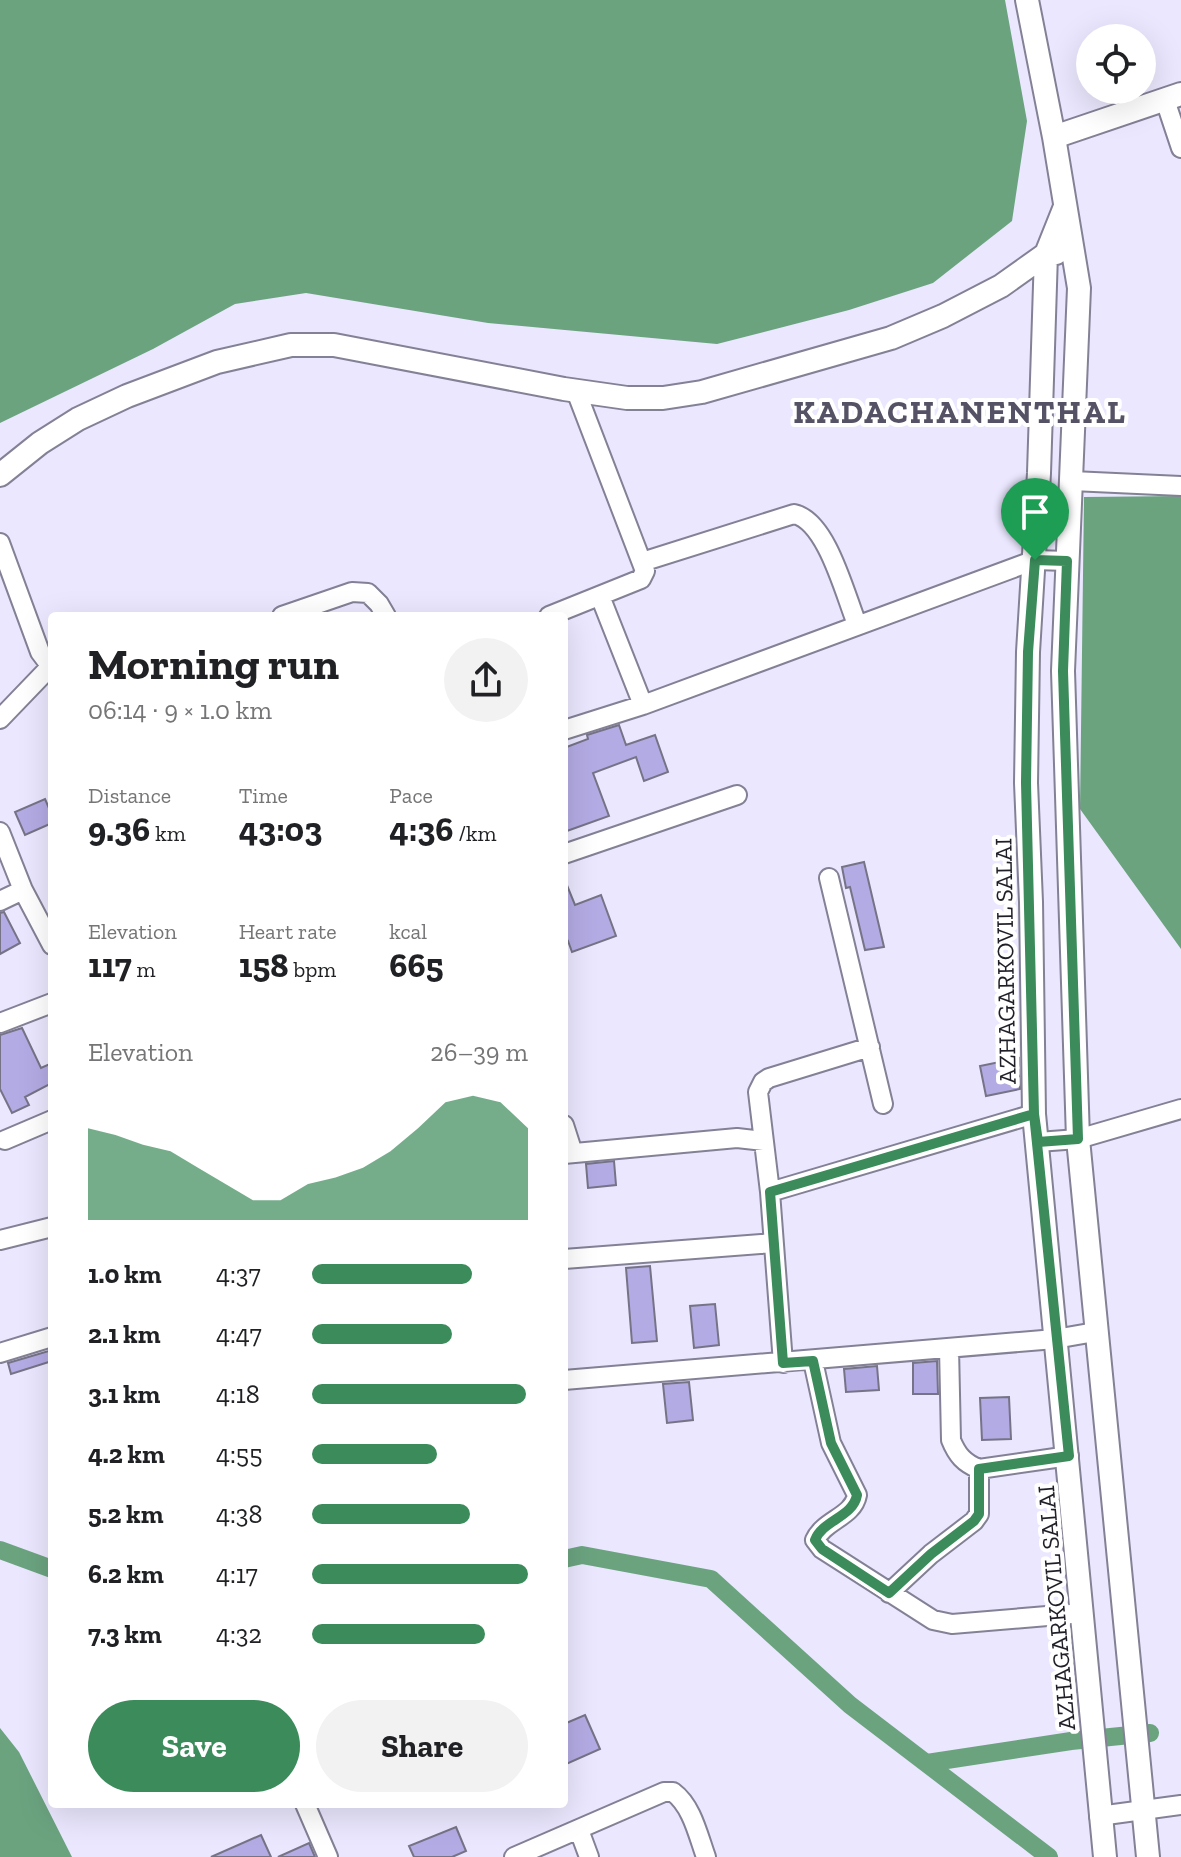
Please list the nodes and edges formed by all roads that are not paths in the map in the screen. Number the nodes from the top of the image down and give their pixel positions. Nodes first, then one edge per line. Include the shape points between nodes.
1 (1030, 1) edge
2 (1173, 97) edge
3 (1054, 137) junction
4 (1181, 148) edge
5 (1064, 208) junction
6 (1072, 251) junction
7 (1046, 254) junction
8 (576, 391) junction
9 (0, 475) edge
10 (1072, 481) junction
11 (1181, 486) edge
12 (0, 543) edge
13 (1035, 560) junction
14 (1067, 561) junction
15 (642, 562) junction
16 (600, 596) junction
17 (294, 612) edge
18 (384, 612) edge
19 (559, 612) edge
20 (857, 624) junction
21 (48, 663) edge
22 (48, 670) edge
23 (643, 705) junction
24 (0, 719) edge
25 (568, 729) edge
26 (737, 795) dead end
27 (0, 832) edge
28 (568, 853) edge
29 (829, 878) dead end
30 (23, 890) junction
31 (0, 901) edge
32 (47, 923) edge
33 (48, 1005) edge
34 (0, 1023) edge
35 (870, 1047) junction
36 (883, 1104) dead end
37 (1181, 1109) edge
38 (1034, 1114) junction
39 (48, 1122) edge
40 (1078, 1139) junction
41 (5, 1140) dead end
42 (764, 1141) junction
43 (1038, 1142) junction
44 (568, 1154) edge
45 (770, 1192) junction
46 (48, 1228) edge
47 (0, 1240) edge
48 (773, 1243) junction
49 (568, 1259) edge
50 (1095, 1332) junction
51 (48, 1338) edge
52 (1055, 1339) junction
53 (949, 1348) junction
54 (0, 1353) edge
55 (813, 1361) junction
56 (783, 1363) junction
57 (568, 1380) edge
58 (1069, 1456) junction
59 (979, 1469) junction
60 (889, 1593) junction
61 (1083, 1613) junction
62 (1181, 1805) edge
63 (307, 1808) edge
64 (1145, 1811) junction
65 (1099, 1816) junction
66 (579, 1830) junction
67 (328, 1857) edge
68 (514, 1857) edge
69 (589, 1857) edge
70 (706, 1857) edge
71 (1105, 1857) edge
72 (1148, 1857) edge

1 - 3 main road, AZHAGARKOVIL SALAI
2 - 3 main road
2 - 4 street
3 - 5 main road, AZHAGARKOVIL SALAI
5 - 6 main road, AZHAGARKOVIL SALAI
5 - 7 main road, AZHAGARKOVIL SALAI
6 - 7 main road
6 - 10 main road, AZHAGARKOVIL SALAI via 1079,288
7 - 8 main road via 1001,286 943,316 891,338 758,377 663,398
7 - 13 main road, AZHAGARKOVIL SALAI
8 - 9 main road via 334,345 291,345 217,362 127,396 78,419
8 - 15 street
10 - 11 street
10 - 14 main road, AZHAGARKOVIL SALAI
12 - 21 street
13 - 14 street
13 - 20 street
13 - 38 main road, AZHAGARKOVIL SALAI via 1026,769
14 - 40 main road, AZHAGARKOVIL SALAI via 1063,671
15 - 16 street via 641,579
15 - 20 street via 794,514 813,525 825,544
16 - 19 street
16 - 23 street
17 - 18 street via 352,592 368,593
20 - 23 street
22 - 24 street
23 - 25 street
26 - 28 street
27 - 30 street
29 - 35 street
30 - 31 street
30 - 32 street
33 - 34 street
35 - 36 street
35 - 42 street via 763,1082 758,1092
37 - 40 street
38 - 43 main road, AZHAGARKOVIL SALAI
38 - 45 street
39 - 41 street
40 - 43 street
40 - 50 main road, AZHAGARKOVIL SALAI
42 - 44 street via 737,1138
42 - 45 street
43 - 52 main road, AZHAGARKOVIL SALAI
45 - 48 street
46 - 47 street
48 - 49 street
48 - 56 street
50 - 52 street
50 - 64 main road, AZHAGARKOVIL SALAI
51 - 54 street
52 - 53 street
52 - 58 main road, AZHAGARKOVIL SALAI
53 - 55 street
53 - 59 street via 951,1440 967,1464
55 - 56 street
55 - 60 street via 831,1443 857,1495 852,1507 815,1540
56 - 57 street
58 - 59 street
58 - 61 main road, AZHAGARKOVIL SALAI
59 - 60 street via 979,1514 974,1521
60 - 61 street via 933,1620 952,1624
61 - 65 main road, AZHAGARKOVIL SALAI
62 - 64 street
63 - 67 street
64 - 65 street
64 - 72 main road, AZHAGARKOVIL SALAI
65 - 71 main road, AZHAGARKOVIL SALAI
66 - 68 street
66 - 69 street
66 - 70 street via 673,1792 687,1808

